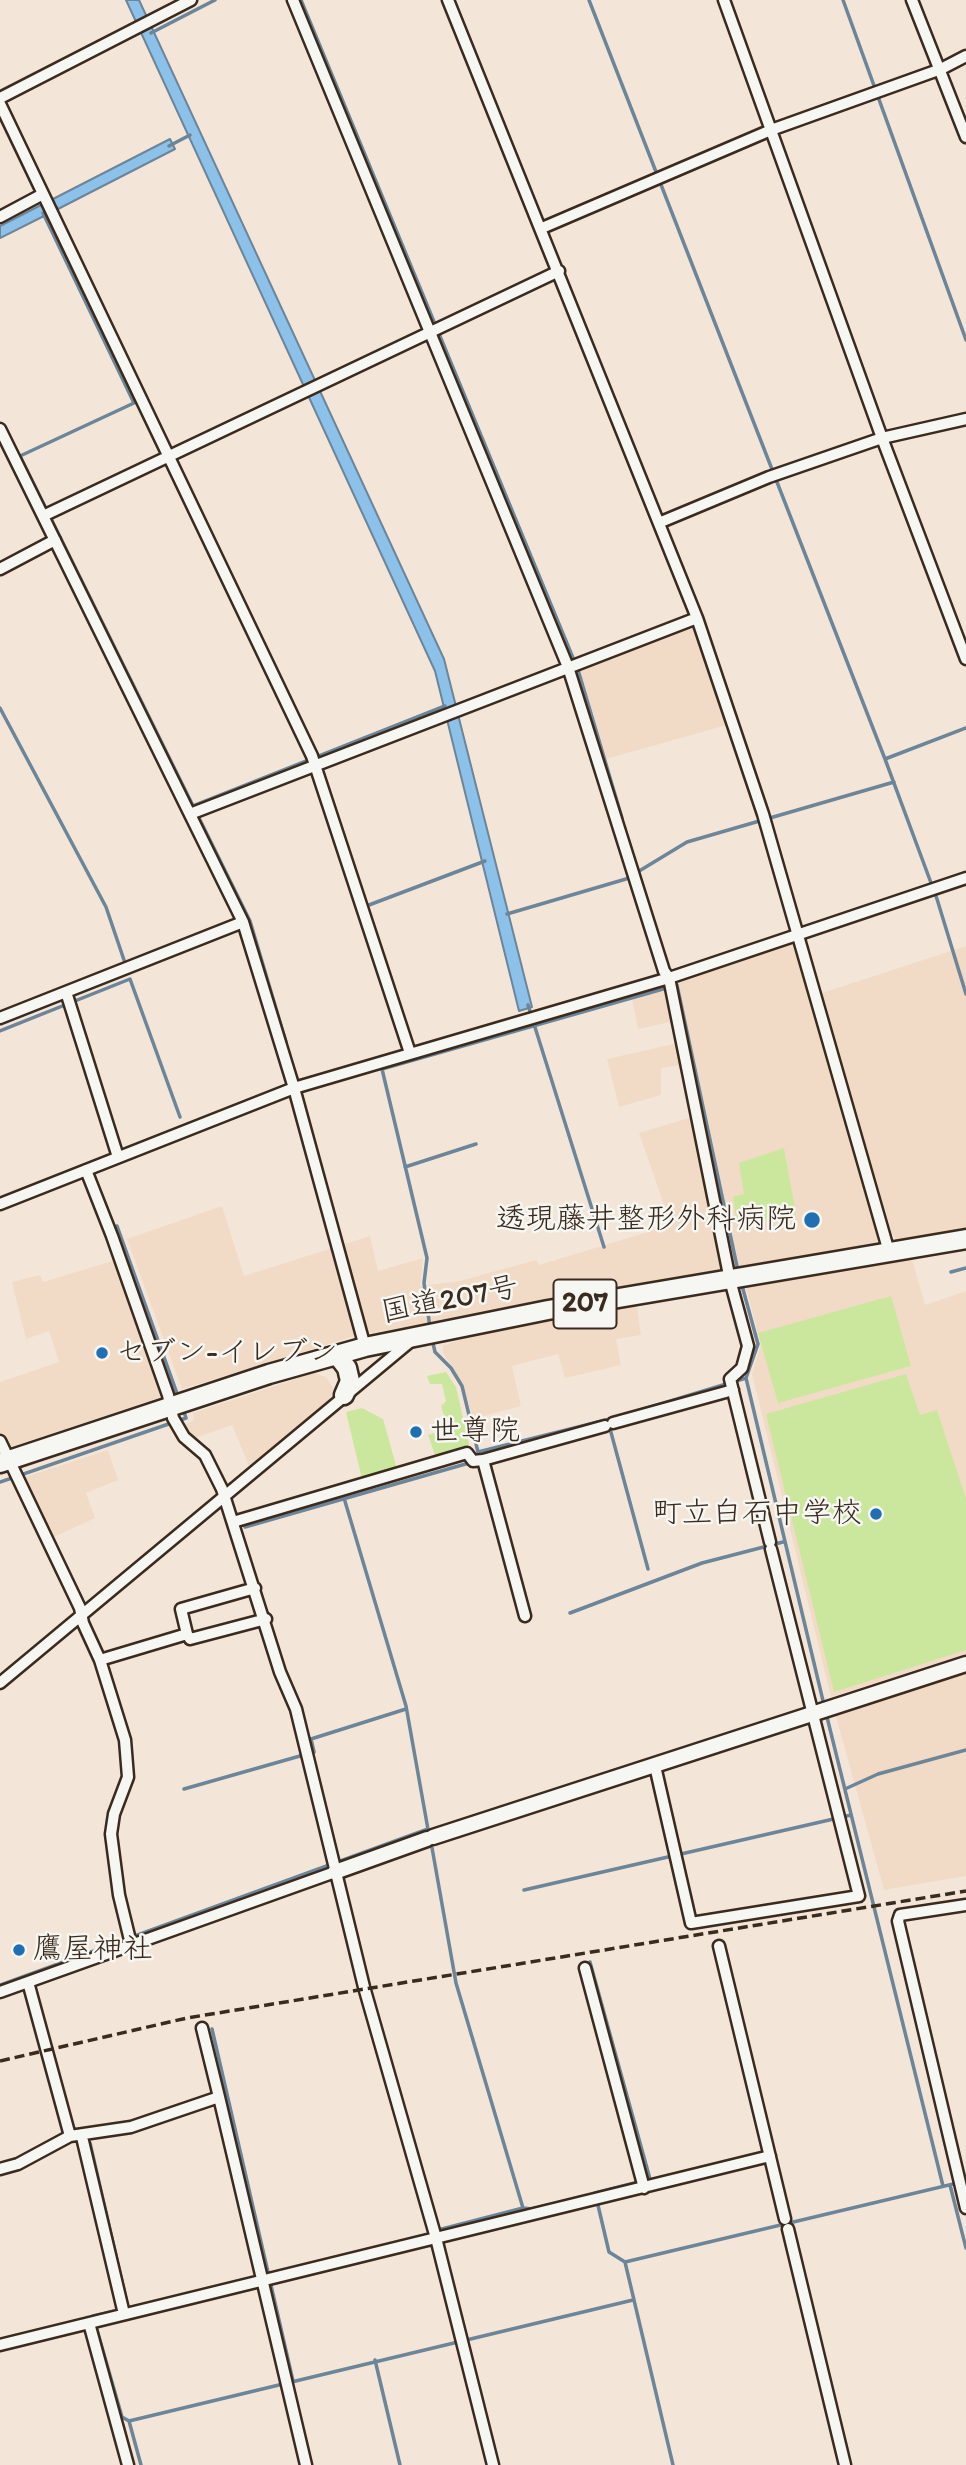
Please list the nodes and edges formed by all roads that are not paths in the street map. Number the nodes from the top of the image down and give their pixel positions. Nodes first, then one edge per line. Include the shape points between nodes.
1 (191, 0) edge
2 (293, 0) edge
3 (449, 0) edge
4 (724, 0) edge
5 (912, 0) edge
6 (966, 56) edge
7 (942, 69) junction
8 (0, 98) edge
9 (0, 104) edge
10 (771, 130) junction
11 (966, 137) edge
12 (47, 203) junction
13 (0, 217) edge
14 (542, 228) junction
15 (559, 271) junction
16 (434, 331) junction
17 (966, 419) edge
18 (0, 429) edge
19 (882, 438) junction
20 (169, 456) junction
21 (47, 514) junction
22 (661, 522) junction
23 (55, 540) junction
24 (0, 569) edge
25 (697, 618) junction
26 (966, 659) edge
27 (573, 665) junction
28 (315, 761) junction
29 (194, 812) junction
30 (966, 878) edge
31 (243, 922) junction
32 (797, 934) junction
33 (670, 984) junction
34 (68, 1000) junction
35 (0, 1017) edge
36 (410, 1053) junction
37 (294, 1087) junction
38 (118, 1157) junction
39 (86, 1170) junction
40 (0, 1204) edge
41 (966, 1239) edge
42 (889, 1252) junction
43 (737, 1279) junction
44 (427, 1334) junction
45 (365, 1347) junction
46 (337, 1355) junction
47 (731, 1385) junction
48 (344, 1395) junction
49 (176, 1412) junction
50 (0, 1441) edge
51 (483, 1460) junction
52 (10, 1469) edge
53 (223, 1497) junction
54 (233, 1522) junction
55 (255, 1588) junction
56 (82, 1615) junction
57 (525, 1616) dead end
58 (266, 1619) junction
59 (187, 1634) junction
60 (100, 1660) junction
61 (966, 1664) edge
62 (0, 1683) edge
63 (820, 1710) junction
64 (655, 1766) junction
65 (333, 1867) junction
66 (966, 1905) edge
67 (130, 1941) junction
68 (719, 1946) dead end
69 (585, 1968) dead end
70 (28, 1982) junction
71 (0, 1992) edge
72 (202, 2028) dead end
73 (219, 2097) junction
74 (70, 2137) junction
75 (82, 2137) junction
76 (770, 2156) junction
77 (0, 2169) edge
78 (643, 2183) junction
79 (966, 2208) edge
80 (436, 2238) junction
81 (267, 2279) junction
82 (123, 2310) junction
83 (93, 2322) junction
84 (0, 2345) edge
85 (128, 2465) edge
86 (306, 2465) edge
87 (493, 2465) edge
88 (845, 2465) edge

1 - 8 street
2 - 16 street
3 - 14 street
4 - 10 street
5 - 7 street
6 - 7 street
7 - 10 street
7 - 11 street
9 - 12 street
10 - 14 street
10 - 19 street
12 - 13 street
12 - 20 street
14 - 15 street
15 - 16 street
15 - 22 street
16 - 20 street
16 - 27 street
17 - 19 street
18 - 21 street
19 - 22 street
19 - 26 street
20 - 21 street
20 - 28 street
21 - 23 street
22 - 25 street
23 - 24 street
23 - 29 street
25 - 27 street
25 - 32 street via 764,818
27 - 28 street
27 - 33 street via 633,875
28 - 29 street
28 - 36 street
29 - 31 street
30 - 32 street
31 - 34 street
31 - 37 street
32 - 33 street
32 - 42 street
33 - 36 street
33 - 43 street
34 - 35 street
34 - 38 street
36 - 37 street
37 - 38 street
37 - 45 street
38 - 39 street
39 - 40 street
39 - 49 street
41 - 42 highway, 国道207号 / 207
42 - 43 highway, 国道207号 / 207
43 - 44 highway, 国道207号 / 207
43 - 47 street via 748,1346
44 - 45 highway, 国道207号 / 207
44 - 48 street
45 - 46 highway, 国道207号 / 207
46 - 48 highway via 350,1381
46 - 49 highway, 国道207号 / 207
47 - 51 street
47 - 63 street via 770,1546
48 - 53 street
49 - 52 highway, 国道207号 / 207
49 - 53 street via 205,1455
50 - 52 street
51 - 54 street via 473,1461 467,1453
51 - 57 street
52 - 56 street
53 - 54 street
53 - 56 street
54 - 55 street
55 - 58 street
55 - 59 street via 181,1609
56 - 60 street
56 - 62 street
58 - 59 street via 190,1639
58 - 65 street via 296,1709
59 - 60 street
60 - 67 street via 125,1740 128,1777 111,1834
61 - 63 street
63 - 64 street
63 - 64 street via 837,1818 859,1896 691,1923
64 - 65 street
65 - 67 street
65 - 80 street
66 - 79 street via 900,1915 898,1921
67 - 70 street
68 - 76 street
69 - 78 street
70 - 71 street
70 - 74 street
72 - 73 street
73 - 75 street via 131,2127
73 - 81 street
74 - 75 street
74 - 77 street
75 - 82 street
76 - 78 street
76 - 88 street
78 - 80 street via 597,2200
80 - 81 street
80 - 87 street
81 - 82 street
81 - 86 street
82 - 83 street
83 - 84 street
83 - 85 street

